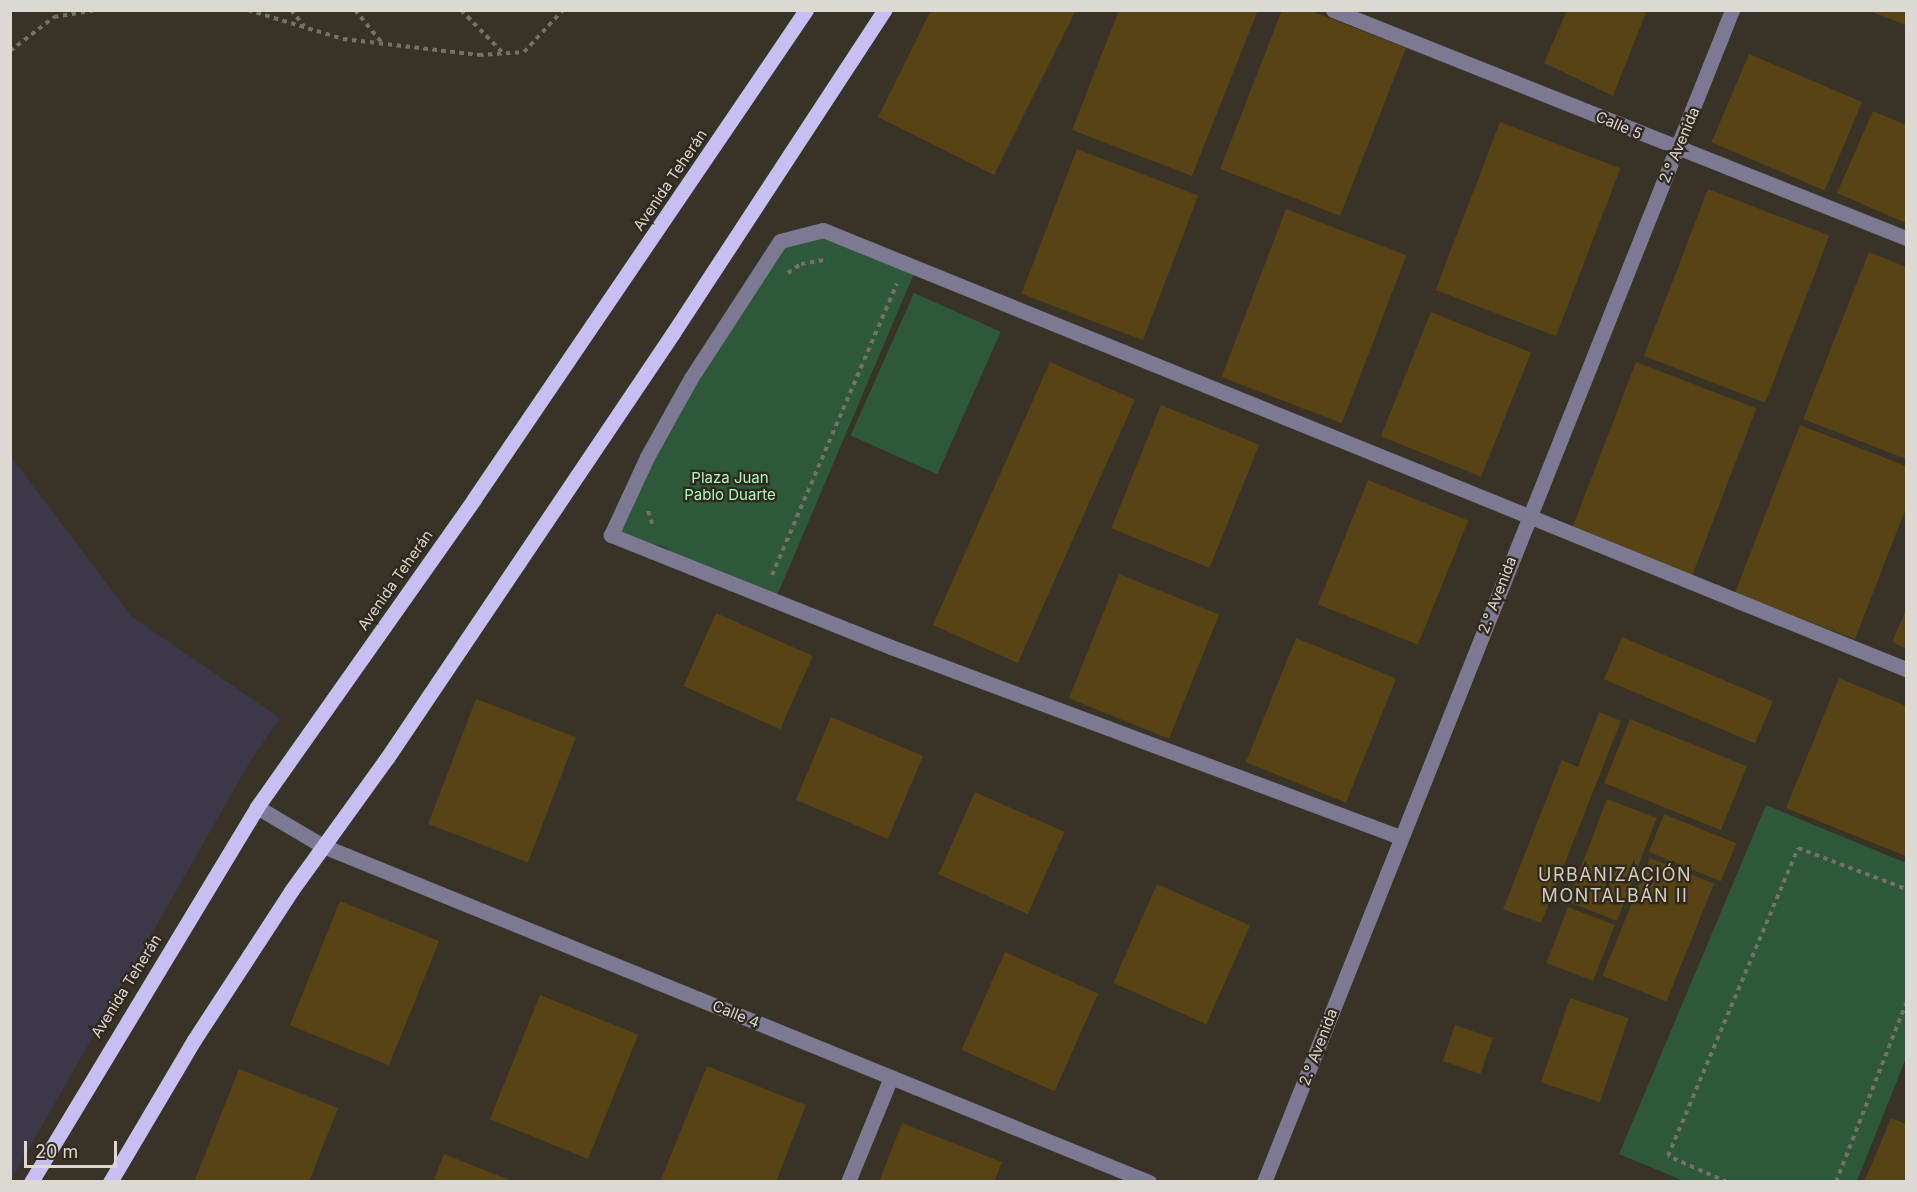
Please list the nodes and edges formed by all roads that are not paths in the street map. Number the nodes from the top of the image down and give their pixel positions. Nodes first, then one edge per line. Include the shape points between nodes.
1 (806, 10) edge
2 (884, 10) edge
3 (1333, 10) edge
4 (1732, 10) edge
5 (1676, 149) junction
6 (1906, 238) edge
7 (1527, 518) junction
8 (1906, 669) edge
9 (257, 807) junction
10 (1400, 837) junction
11 (323, 846) junction
12 (891, 1077) junction
13 (31, 1182) edge
14 (110, 1182) edge
15 (848, 1182) edge
16 (1149, 1182) edge
17 (1264, 1182) edge

1 - 9 main road, Avenida Teherán via 474,499
2 - 11 main road via 660,353 387,758
3 - 5 street, Calle 5
4 - 5 street, 2.° Avenida
5 - 6 street, Calle 5
5 - 7 street, 2.° Avenida
7 - 8 street
7 - 10 street, 2.° Avenida
7 - 10 street via 823,230 780,241 692,378 647,457 611,535
9 - 11 street, Calle 4
9 - 13 main road, Avenida Teherán
10 - 17 street, 2.° Avenida
11 - 12 street, Calle 4
11 - 14 main road via 194,1040
12 - 15 street
12 - 16 street, Calle 4

